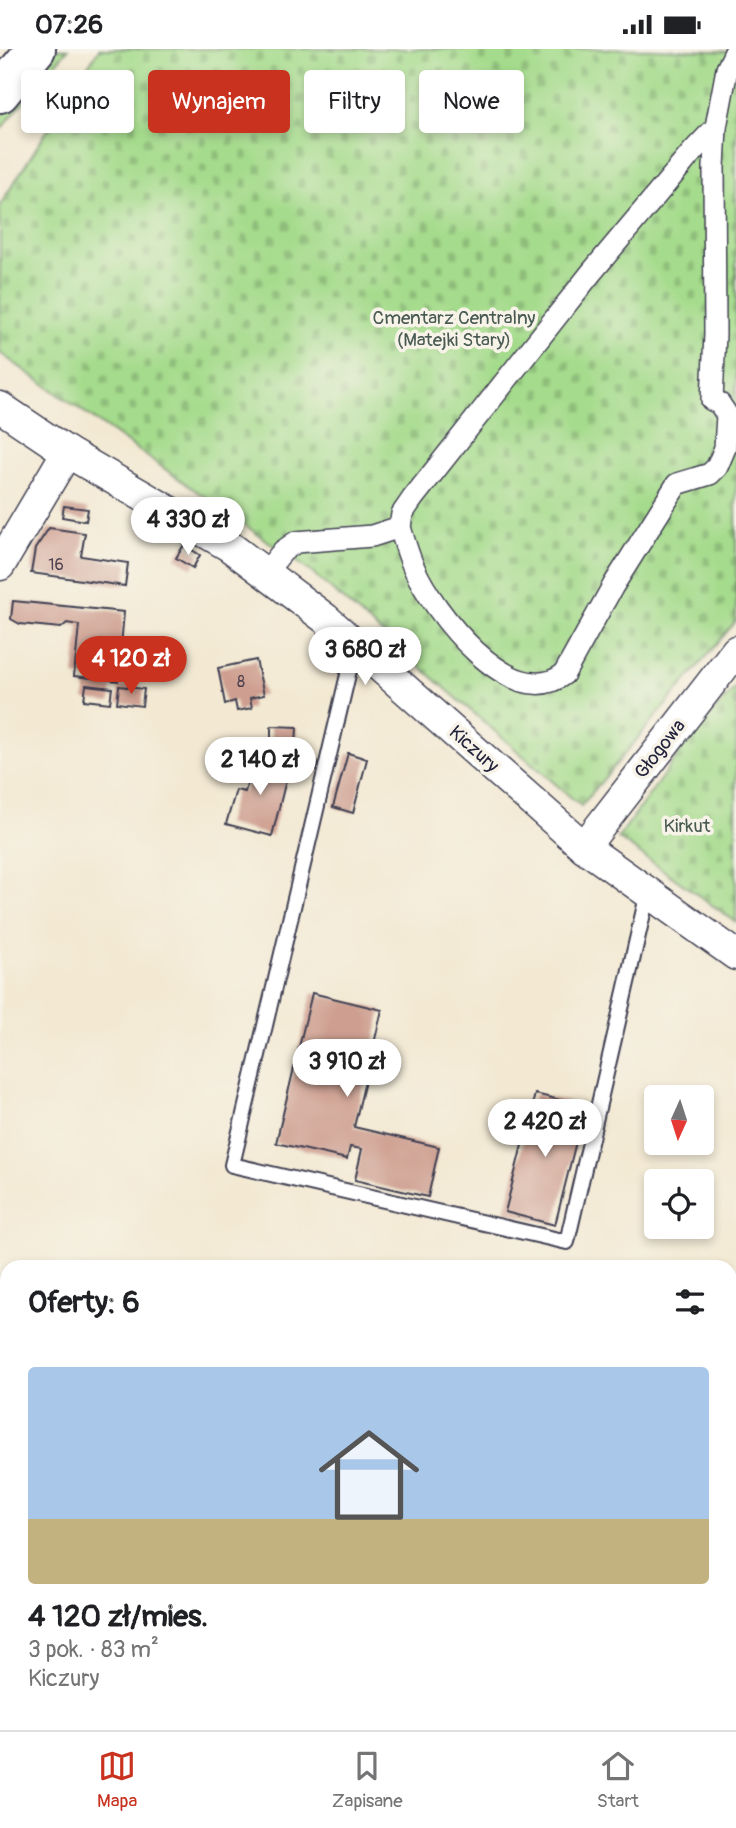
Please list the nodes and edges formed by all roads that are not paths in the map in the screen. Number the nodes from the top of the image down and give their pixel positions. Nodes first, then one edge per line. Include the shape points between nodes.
1 (36, 49) edge
2 (736, 50) edge
3 (0, 93) edge
4 (716, 127) junction
5 (0, 407) edge
6 (67, 452) junction
7 (400, 527) junction
8 (0, 565) edge
9 (265, 573) junction
10 (355, 644) junction
11 (736, 651) edge
12 (584, 847) junction
13 (648, 893) junction
14 (736, 955) edge

1 - 3 main road
2 - 4 street via 727,69
4 - 7 street via 591,273 427,480 402,514
4 - 7 street via 712,400 725,408 727,415 723,457 710,474 677,484 564,674 555,681 523,683 478,653 430,597 414,569
5 - 6 street, Kiczury
6 - 8 street
6 - 9 street, Kiczury via 229,546
7 - 9 street via 372,536 296,542
9 - 10 street, Kiczury
10 - 12 street, Kiczury
10 - 13 lane via 232,1165 567,1242
11 - 12 street, Głogowa
12 - 13 street, Kiczury
13 - 14 street, Kiczury

